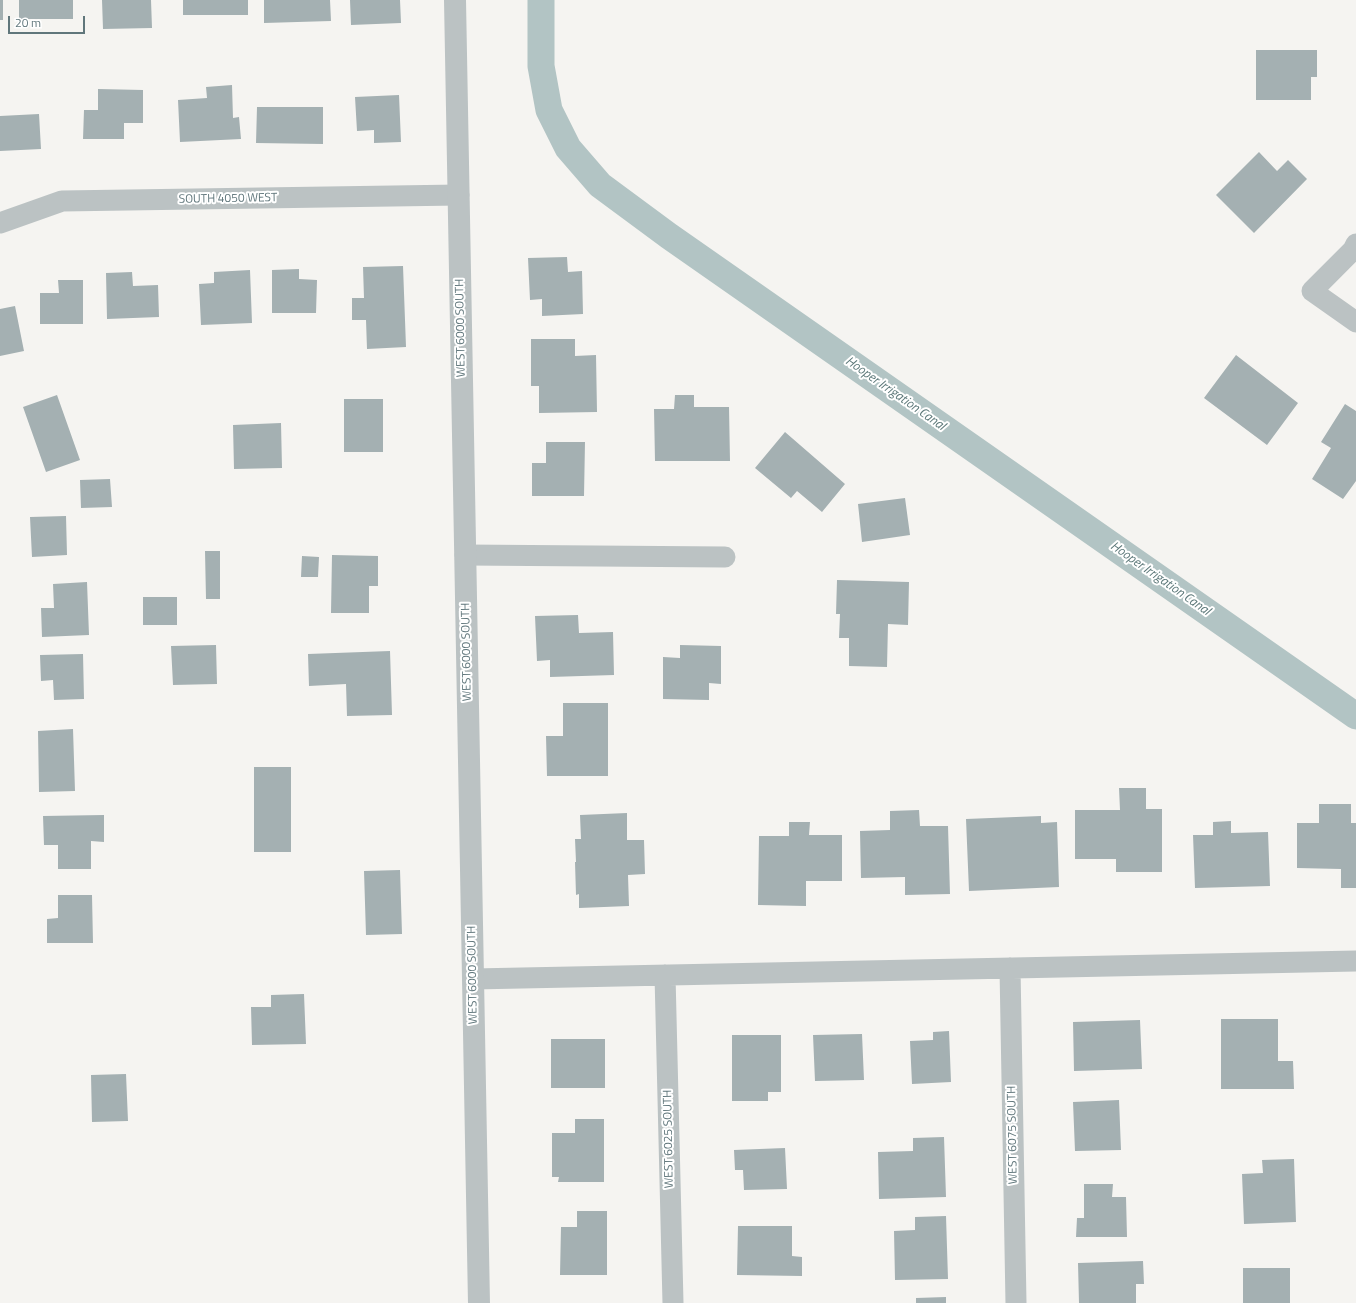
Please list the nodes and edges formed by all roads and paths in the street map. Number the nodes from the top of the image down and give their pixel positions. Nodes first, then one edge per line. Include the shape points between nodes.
1 (455, 0) edge
2 (459, 194) junction
3 (0, 223) edge
4 (1356, 244) edge
5 (1356, 322) edge
6 (465, 555) junction
7 (725, 558) dead end
8 (1356, 960) edge
9 (1010, 968) junction
10 (665, 975) junction
11 (473, 980) junction
12 (479, 1303) edge
13 (673, 1303) edge
14 (1016, 1303) edge

1 - 2 street, WEST 6000 SOUTH
2 - 3 street, SOUTH 4050 WEST via 62,201
2 - 6 street, WEST 6000 SOUTH
4 - 5 street via 1312,291
6 - 7 street
6 - 11 street, WEST 6000 SOUTH
8 - 9 street
9 - 10 street
9 - 14 street, WEST 6075 SOUTH
10 - 11 street
10 - 13 street, WEST 6025 SOUTH
11 - 12 street, WEST 6000 SOUTH

